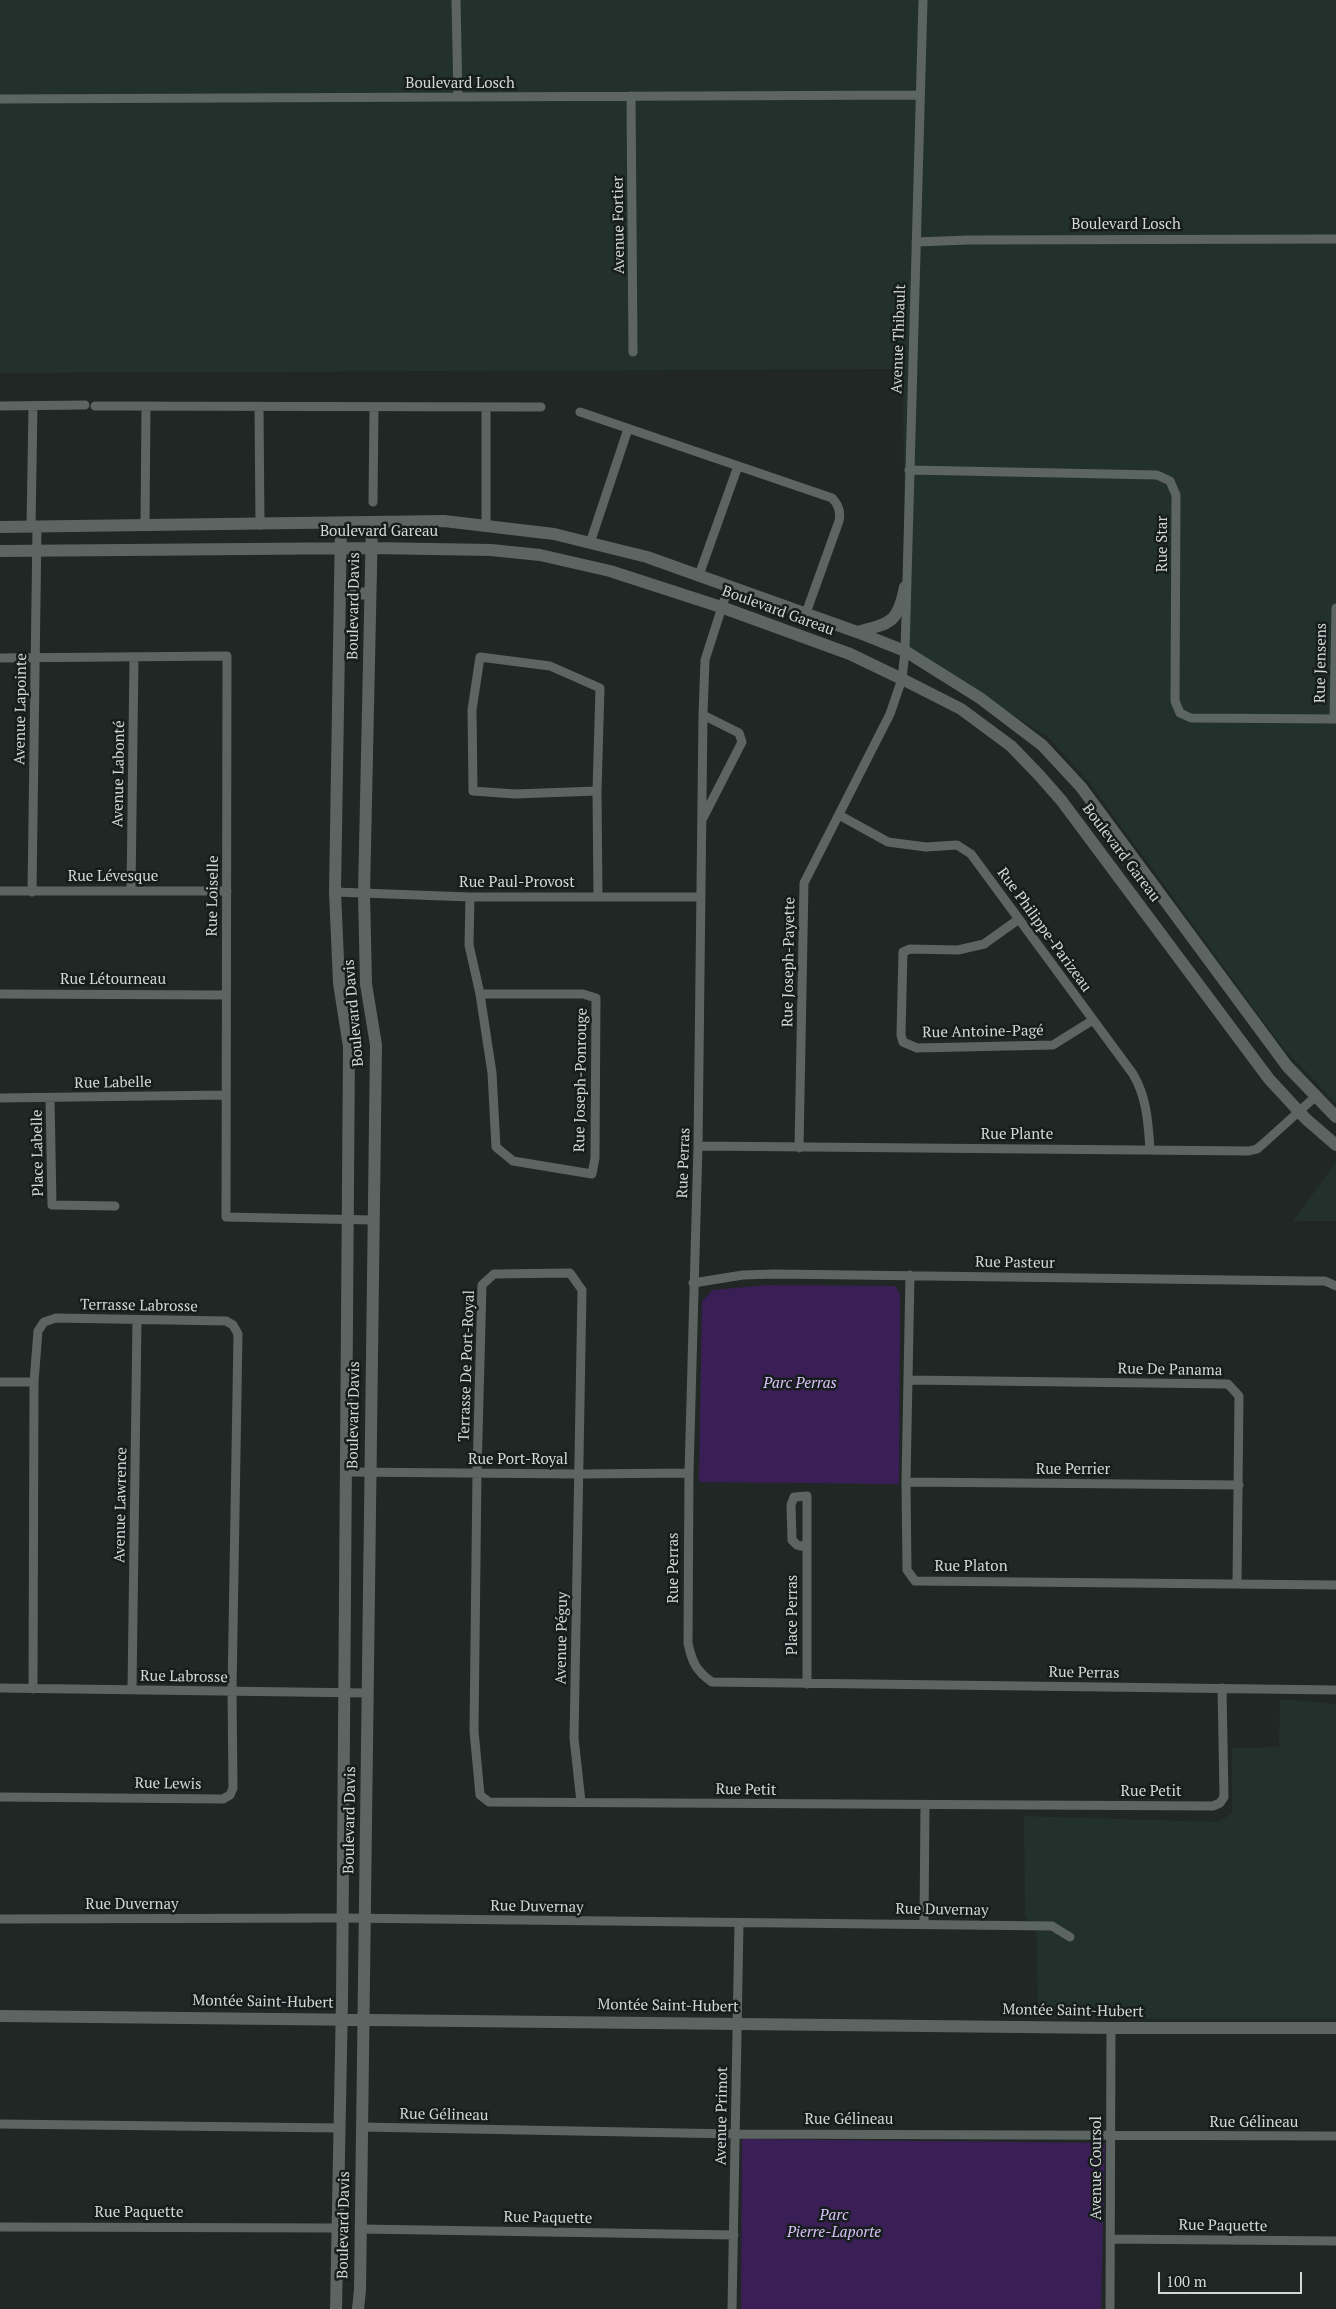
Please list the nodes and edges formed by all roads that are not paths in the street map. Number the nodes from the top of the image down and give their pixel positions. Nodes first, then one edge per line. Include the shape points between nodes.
1 (456, 0) edge
2 (923, 0) edge
3 (920, 95) junction
4 (631, 96) junction
5 (458, 97) junction
6 (0, 99) edge
7 (1336, 239) edge
8 (916, 242) junction
9 (634, 352) dead end
10 (85, 405) dead end
11 (0, 406) edge
12 (33, 406) junction
13 (95, 406) dead end
14 (146, 407) junction
15 (259, 408) junction
16 (374, 408) junction
17 (486, 408) junction
18 (541, 408) dead end
19 (580, 412) dead end
20 (628, 428) junction
21 (738, 466) junction
22 (908, 470) junction
23 (373, 502) dead end
24 (372, 523) junction
25 (341, 524) junction
26 (260, 525) junction
27 (486, 525) junction
28 (145, 526) junction
29 (0, 527) edge
30 (34, 527) junction
31 (590, 543) junction
32 (341, 548) junction
33 (371, 548) junction
34 (0, 551) edge
35 (37, 551) junction
36 (699, 575) junction
37 (729, 585) junction
38 (905, 587) junction
39 (340, 592) junction
40 (370, 594) junction
41 (721, 607) junction
42 (1336, 608) edge
43 (806, 613) junction
44 (857, 632) junction
45 (905, 651) junction
46 (35, 657) junction
47 (0, 658) edge
48 (134, 658) junction
49 (902, 679) junction
50 (703, 715) junction
51 (1335, 719) edge
52 (597, 791) junction
53 (839, 815) junction
54 (702, 821) junction
55 (227, 890) junction
56 (0, 891) edge
57 (131, 891) junction
58 (32, 892) junction
59 (335, 892) junction
60 (364, 893) junction
61 (470, 897) junction
62 (598, 897) junction
63 (700, 897) junction
64 (1019, 919) junction
65 (0, 994) edge
66 (480, 994) junction
67 (225, 995) junction
68 (1093, 1020) junction
69 (226, 1094) junction
70 (1315, 1097) junction
71 (0, 1098) edge
72 (50, 1098) junction
73 (1299, 1111) junction
74 (1336, 1116) edge
75 (1336, 1145) edge
76 (698, 1146) junction
77 (799, 1148) junction
78 (1150, 1149) junction
79 (115, 1206) dead end
80 (348, 1220) junction
81 (373, 1220) junction
82 (910, 1275) junction
83 (693, 1283) junction
84 (1336, 1286) edge
85 (138, 1320) junction
86 (908, 1380) junction
87 (0, 1382) edge
88 (34, 1382) junction
89 (346, 1472) junction
90 (370, 1472) junction
91 (689, 1473) junction
92 (477, 1474) junction
93 (579, 1474) junction
94 (906, 1482) junction
95 (1239, 1485) junction
96 (806, 1547) junction
97 (1237, 1584) junction
98 (1336, 1585) edge
99 (807, 1684) junction
100 (0, 1688) edge
101 (1222, 1688) junction
102 (33, 1689) junction
103 (132, 1690) junction
104 (1336, 1690) edge
105 (232, 1692) junction
106 (343, 1692) junction
107 (367, 1692) junction
108 (0, 1797) edge
109 (581, 1802) junction
110 (925, 1806) junction
111 (0, 1918) edge
112 (342, 1918) junction
113 (365, 1918) junction
114 (739, 1923) junction
115 (924, 1924) junction
116 (1070, 1937) dead end
117 (0, 2016) edge
118 (363, 2019) junction
119 (341, 2020) junction
120 (738, 2024) junction
121 (1111, 2028) junction
122 (1336, 2028) edge
123 (340, 2102) junction
124 (362, 2102) junction
125 (0, 2124) edge
126 (362, 2127) junction
127 (340, 2128) junction
128 (735, 2134) junction
129 (1336, 2136) edge
130 (1111, 2137) junction
131 (0, 2227) edge
132 (338, 2228) junction
133 (361, 2229) junction
134 (734, 2235) junction
135 (1110, 2239) junction
136 (1336, 2241) edge
137 (336, 2309) edge
138 (358, 2309) edge
139 (732, 2309) edge
140 (1110, 2309) edge

1 - 5 street
2 - 3 street, Avenue Thibault
3 - 4 street, Boulevard Losch
3 - 8 street, Avenue Thibault
4 - 5 street, Boulevard Losch
4 - 9 street, Avenue Fortier
5 - 6 street, Boulevard Losch
7 - 8 street, Boulevard Losch
8 - 22 street, Avenue Thibault
10 - 12 street
11 - 12 street
12 - 30 street, Avenue Lapointe
13 - 14 street
14 - 15 street
14 - 28 street
15 - 16 street
15 - 26 street
16 - 17 street
16 - 23 street
17 - 18 street
17 - 27 street
19 - 20 street
20 - 21 street
20 - 31 street
21 - 36 street
21 - 43 street via 832,498 839,508 839,521
22 - 38 street, Avenue Thibault
22 - 51 street, Rue Star via 1157,475 1170,481 1176,495 1175,701 1180,713 1191,718
24 - 25 street, Boulevard Gareau
24 - 27 street, Boulevard Gareau via 444,521
24 - 33 street, Boulevard Davis
25 - 26 street, Boulevard Gareau
25 - 32 street, Boulevard Davis
26 - 28 street, Boulevard Gareau
27 - 31 street, Boulevard Gareau via 554,534
28 - 30 street, Boulevard Gareau
29 - 30 street, Boulevard Gareau
30 - 35 street, Avenue Lapointe
31 - 36 street, Boulevard Gareau via 647,557
32 - 33 street, Boulevard Gareau
32 - 35 street, Boulevard Gareau
32 - 39 street, Boulevard Davis
33 - 40 street, Boulevard Davis
33 - 41 street, Boulevard Gareau via 491,550 540,555 610,571
34 - 35 street, Boulevard Gareau
35 - 46 street, Avenue Lapointe
36 - 37 street, Boulevard Gareau
37 - 41 street, Rue Perras
37 - 43 street, Boulevard Gareau
38 - 44 street via 901,608 896,615 881,625
38 - 45 street, Avenue Thibault
39 - 40 street
39 - 59 street, Boulevard Davis
40 - 60 street, Boulevard Davis
41 - 49 street, Boulevard Gareau via 850,654
41 - 50 street, Rue Perras via 705,660
42 - 51 street, Rue Jensens
43 - 44 street, Boulevard Gareau
44 - 45 street, Boulevard Gareau
45 - 49 street, Avenue Thibault
45 - 70 street, Boulevard Gareau via 980,698 1042,745 1081,787 1287,1066
46 - 47 street, Rue Loiselle
46 - 48 street, Rue Loiselle
46 - 58 street, Avenue Lapointe
48 - 55 street, Rue Loiselle via 228,656
48 - 57 street, Avenue Labonté
49 - 53 street, Rue Joseph-Payette via 890,714
49 - 73 street, Boulevard Gareau via 961,709 1011,746 1039,775 1061,800 1252,1058
50 - 54 street, Rue Perras
50 - 54 street, Rue Perras via 739,733 742,742
52 - 52 street via 600,688 550,666 480,657 472,710 474,791 514,794
52 - 62 street
53 - 64 street, Rue Philippe-Parizeau via 888,842 926,847 957,844 971,854
53 - 77 street, Rue Joseph-Payette via 804,883
54 - 63 street, Rue Perras
55 - 57 street, Rue Lévesque
55 - 67 street, Rue Loiselle
56 - 58 street, Rue Lévesque
57 - 58 street, Rue Lévesque
59 - 60 street, Rue Paul-Provost
59 - 80 street, Boulevard Davis via 339,983 349,1047
60 - 61 street, Rue Paul-Provost
60 - 81 street, Boulevard Davis via 366,984 376,1045
61 - 62 street, Rue Paul-Provost
61 - 66 street, Rue Joseph-Ponrouge via 469,945
62 - 63 street, Rue Paul-Provost
63 - 76 street, Rue Perras
64 - 68 street, Rue Philippe-Parizeau
64 - 68 street, Rue Antoine-Pagé via 984,944 958,950 910,949 902,952 903,1042 917,1048 1053,1045
65 - 67 street, Rue Létourneau
66 - 66 street, Rue Joseph-Ponrouge via 492,1073 496,1147 513,1161 592,1174 595,1158 596,998 582,994
67 - 69 street, Rue Loiselle
68 - 78 street, Rue Philippe-Parizeau via 1143,1090
69 - 72 street, Rue Labelle
69 - 80 street, Rue Loiselle via 226,1216
70 - 73 street, Rue Plante
70 - 74 street, Boulevard Gareau
71 - 72 street, Rue Labelle
72 - 79 street, Place Labelle via 52,1205
73 - 75 street, Boulevard Gareau
73 - 78 street, Rue Plante via 1257,1149
76 - 77 street, Rue Plante
76 - 83 street, Rue Perras
77 - 78 street, Rue Plante
80 - 81 street, Rue Loiselle
80 - 89 street, Boulevard Davis
81 - 90 street, Boulevard Davis
82 - 83 street, Rue Pasteur via 767,1274
82 - 84 street, Rue Pasteur via 1308,1280 1325,1281
82 - 86 street, Rue Platon
83 - 91 street, Rue Perras
85 - 88 street, Terrasse Labrosse via 56,1318 44,1322 38,1331
85 - 103 street, Avenue Lawrence
85 - 105 street, Terrasse Labrosse via 226,1321 238,1334
86 - 94 street, Rue Platon
86 - 95 street, Rue De Panama via 1228,1384 1239,1396
87 - 88 street
88 - 102 street, Terrasse Labrosse
89 - 90 street, Rue Port-Royal
89 - 106 street, Boulevard Davis
90 - 92 street, Rue Port-Royal
90 - 107 street, Boulevard Davis
91 - 93 street, Rue Port-Royal
91 - 99 street, Rue Perras via 688,1643 691,1661 700,1674 712,1682
92 - 93 street, Rue Port-Royal
92 - 93 street, Terrasse De Port-Royal via 482,1285 494,1274 570,1273 582,1290
92 - 109 street, Rue Petit via 474,1731 480,1795 489,1802
93 - 109 street, Avenue Péguy via 574,1738
94 - 95 street, Rue Perrier
94 - 97 street, Rue Platon via 907,1570 916,1581
95 - 97 street, Rue De Panama
96 - 96 street, Place Perras via 807,1496 800,1495 794,1497 791,1505 792,1540
96 - 99 street, Place Perras
97 - 98 street, Rue Platon
99 - 101 street, Rue Perras
100 - 102 street, Rue Labrosse
101 - 104 street, Rue Perras
101 - 110 street, Rue Petit via 1224,1797 1213,1806
102 - 103 street, Rue Labrosse
103 - 105 street, Rue Labrosse
105 - 106 street, Rue Labrosse
105 - 108 street, Rue Lewis via 232,1788 230,1795 223,1799
106 - 107 street, Rue Labrosse
106 - 112 street, Boulevard Davis
107 - 113 street, Boulevard Davis
109 - 110 street, Rue Petit
110 - 115 street
111 - 112 street, Rue Duvernay
112 - 113 street, Rue Duvernay
112 - 119 street, Boulevard Davis
113 - 114 street, Rue Duvernay
113 - 118 street, Boulevard Davis
114 - 115 street, Rue Duvernay
114 - 120 street, Avenue Primot
115 - 116 street, Rue Duvernay via 1052,1926
117 - 119 street, Montée Saint-Hubert
118 - 119 street, Montée Saint-Hubert
118 - 120 street, Montée Saint-Hubert
118 - 124 street, Boulevard Davis
119 - 123 street, Boulevard Davis
120 - 121 street, Montée Saint-Hubert
120 - 128 street, Avenue Primot
121 - 122 street, Montée Saint-Hubert
121 - 130 street, Avenue Coursol
123 - 124 street
123 - 127 street, Boulevard Davis
124 - 126 street, Boulevard Davis
125 - 127 street
126 - 128 street, Rue Gélineau
126 - 133 street, Boulevard Davis
127 - 132 street, Boulevard Davis
128 - 130 street, Rue Gélineau
128 - 134 street, Avenue Primot
129 - 130 street, Rue Gélineau
130 - 135 street, Avenue Coursol
131 - 132 street, Rue Paquette
132 - 137 street, Boulevard Davis
133 - 134 street, Rue Paquette
133 - 138 street, Boulevard Davis
134 - 139 street, Avenue Primot
135 - 136 street, Rue Paquette
135 - 140 street, Avenue Coursol

